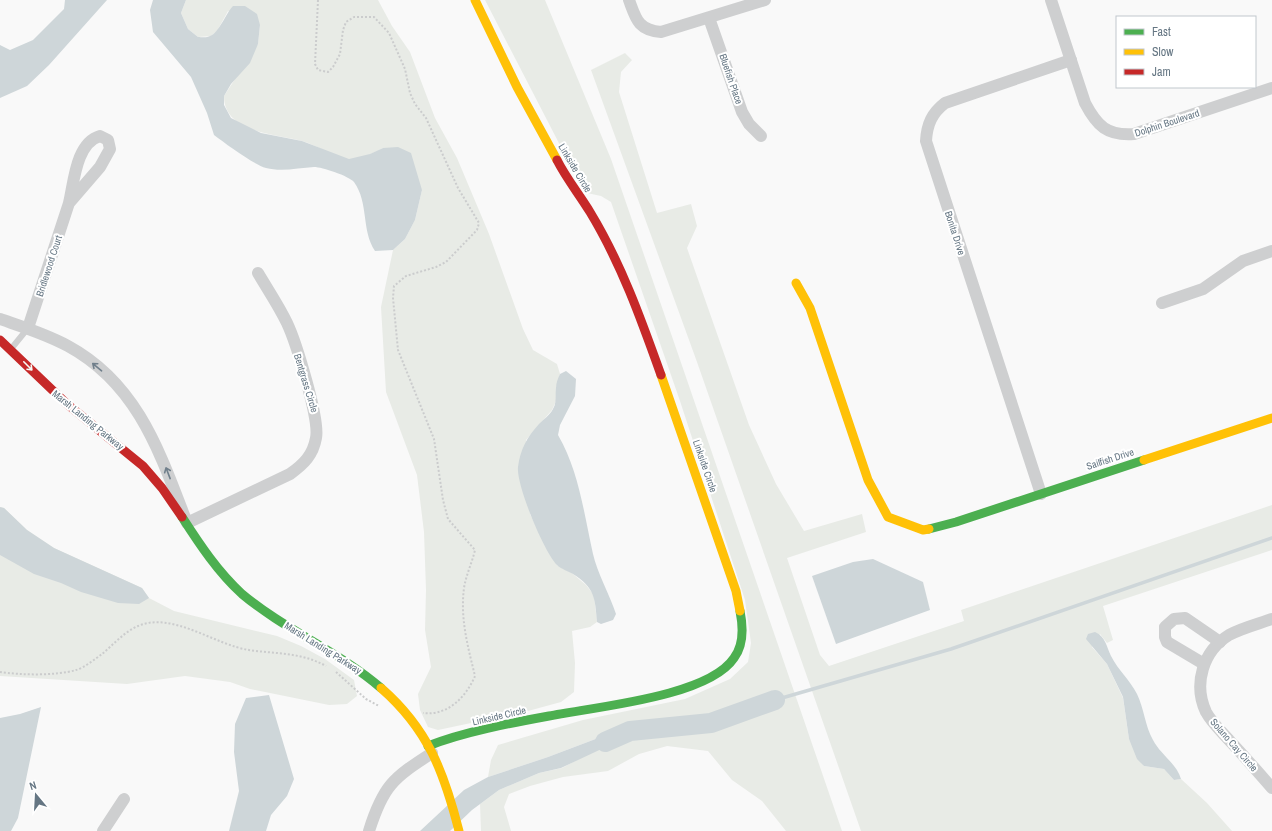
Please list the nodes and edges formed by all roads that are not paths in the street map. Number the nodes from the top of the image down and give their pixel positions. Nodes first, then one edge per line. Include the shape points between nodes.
1 (475, 0) edge
2 (629, 0) edge
3 (765, 0) edge
4 (1051, 0) edge
5 (709, 18) junction
6 (1071, 60) junction
7 (1272, 88) edge
8 (761, 136) dead end
9 (69, 204) junction
10 (1272, 251) edge
11 (258, 273) dead end
12 (796, 283) dead end
13 (1162, 304) dead end
14 (0, 319) edge
15 (28, 328) junction
16 (0, 340) edge
17 (11, 349) junction
18 (1272, 418) edge
19 (1041, 494) junction
20 (187, 523) junction
21 (1272, 619) edge
22 (1220, 642) junction
23 (1204, 664) junction
24 (430, 750) junction
25 (1272, 788) edge
26 (124, 799) dead end
27 (103, 831) edge
28 (369, 831) edge
29 (458, 831) edge

1 - 24 street, Linkside Circle via 563,172 590,212 610,250 640,315 736,591 740,608 741,641 734,659 720,673 682,688 635,701 549,715 451,738
2 - 5 street via 636,19 651,32 668,31
3 - 5 street
4 - 6 street, Dolphin Boulevard
5 - 8 street, Bluefish Place via 742,112
6 - 7 street, Dolphin Boulevard via 1092,116 1105,129 1123,135 1134,134
6 - 19 street, Bonita Drive via 945,103 929,122 926,141
9 - 9 street, Bridlewood Court via 100,167 110,149 108,140 100,136 93,138 86,145 79,159
9 - 15 street, Bridlewood Court
10 - 13 street via 1243,261 1203,289
11 - 20 street, Bentgrass Circle via 290,330 315,412 317,436 314,448 302,466 290,474
12 - 19 street, Sailfish Drive via 810,308 868,480 888,517 924,530
14 - 15 street, Marsh Landing Parkway
15 - 17 lane
20 -> 15 street, Marsh Landing Parkway via 151,434 125,394 89,360 69,347
16 - 17 street, Marsh Landing Parkway
17 -> 20 street, Marsh Landing Parkway via 54,393 151,474
18 - 19 street, Sailfish Drive
20 - 24 street, Marsh Landing Parkway via 213,563 242,593 278,620 364,673 402,710
21 - 22 street, Solano Cay Circle via 1238,631
22 - 23 street, Solano Cay Circle via 1211,650
22 - 23 street via 1186,618 1174,620 1165,627 1164,637 1167,642
23 - 25 street, Solano Cay Circle via 1200,690 1206,712
24 - 28 street via 390,784 376,806
24 - 29 street, Marsh Landing Parkway via 442,773
26 - 27 street

